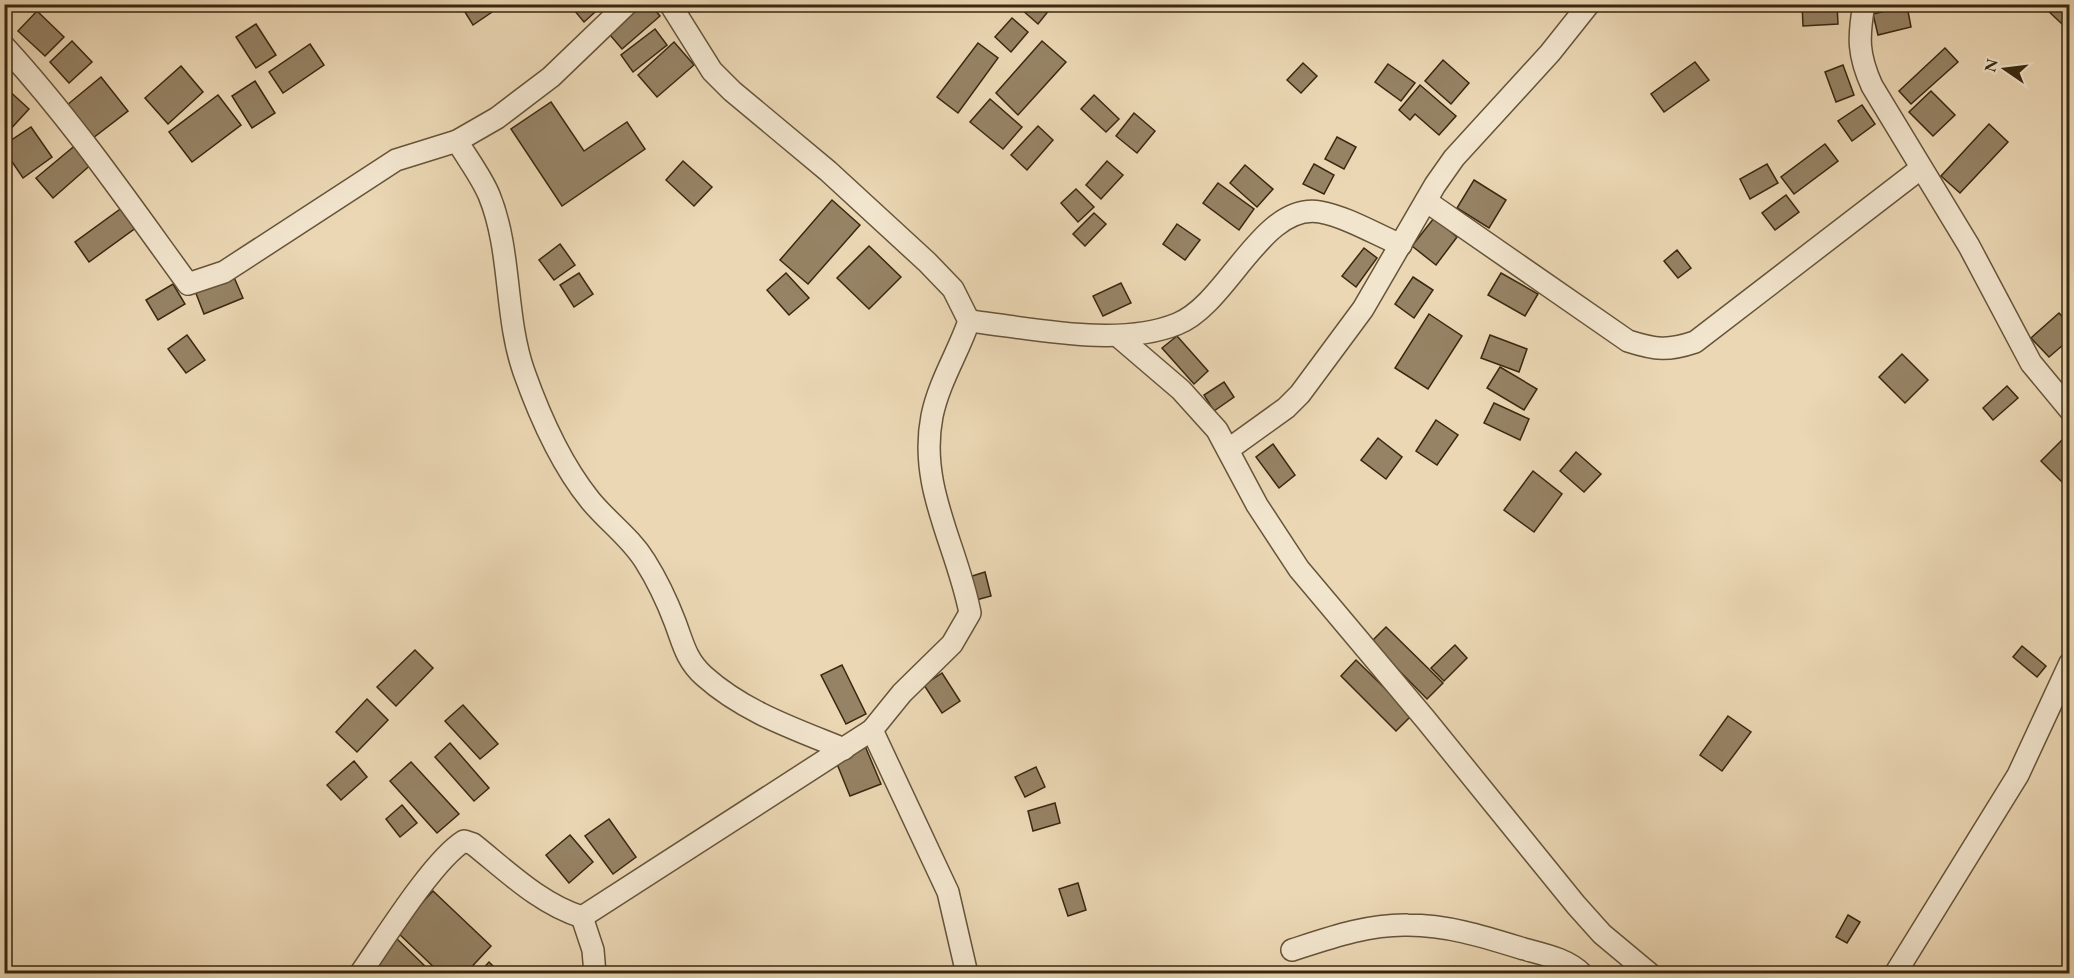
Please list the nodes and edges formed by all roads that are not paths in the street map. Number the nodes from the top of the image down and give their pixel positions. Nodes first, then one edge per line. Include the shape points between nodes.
1 (627, 4) edge
2 (670, 4) edge
3 (1589, 4) edge
4 (1864, 4) edge
5 (4, 45) edge
6 (457, 141) junction
7 (1920, 169) junction
8 (1426, 201) junction
9 (1401, 245) junction
10 (969, 321) junction
11 (1119, 337) junction
12 (2070, 410) edge
13 (1228, 449) junction
14 (2070, 663) edge
15 (872, 730) junction
16 (844, 749) junction
17 (582, 917) junction
18 (1292, 950) dead end
19 (360, 974) edge
20 (594, 974) edge
21 (967, 974) edge
22 (1582, 974) edge
23 (1650, 974) edge
24 (1894, 974) edge

1 - 6 street via 551,77 497,118
2 - 10 street via 712,71 927,262 953,289
3 - 8 street via 1454,158
4 - 7 street via 1861,61
5 - 6 street via 76,130 188,284 224,272 396,160
6 - 16 street via 489,194 497,223 513,336 552,438 592,502 624,533 644,560 662,591 689,661 725,693 753,711
7 - 8 street via 1695,342 1672,350 1628,341
7 - 12 street via 1969,246 2031,363
8 - 9 street
9 - 11 street via 1320,212 1299,213 1282,220 1224,286 1179,323
9 - 13 street via 1363,309 1300,394
10 - 11 street
10 - 15 street via 932,415 929,475 963,578 970,613 952,644 902,693
11 - 13 street via 1181,390
13 - 23 street via 1263,515 1299,569 1576,905
14 - 24 street via 2018,775
15 - 16 street
15 - 21 street via 948,892
16 - 17 street
17 - 19 street via 561,911 464,841 426,882
17 - 20 street via 593,950
18 - 22 street via 1353,931 1406,924 1470,932 1552,957

